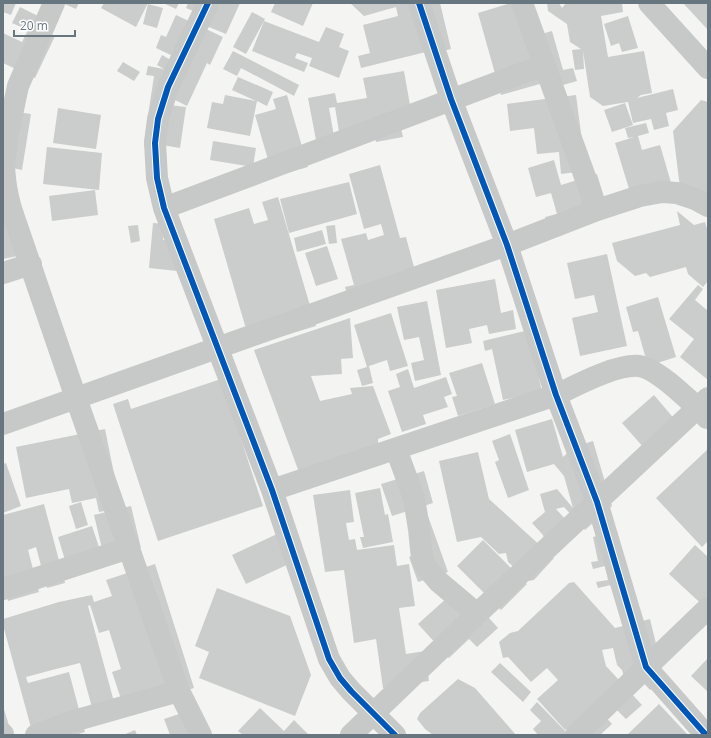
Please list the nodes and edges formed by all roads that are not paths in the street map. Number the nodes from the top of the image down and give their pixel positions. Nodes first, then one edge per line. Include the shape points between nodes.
1 (54, 3) edge
2 (208, 3) edge
3 (419, 3) edge
4 (522, 3) edge
5 (649, 3) edge
6 (544, 65) junction
7 (708, 68) edge
8 (11, 85) edge
9 (451, 99) junction
10 (708, 206) edge
11 (164, 208) junction
12 (597, 210) junction
13 (507, 245) junction
14 (31, 264) junction
15 (3, 273) edge
16 (218, 348) junction
17 (556, 395) junction
18 (76, 398) junction
19 (705, 408) edge
20 (3, 424) edge
21 (396, 448) junction
22 (272, 490) junction
23 (597, 502) junction
24 (129, 548) junction
25 (3, 589) edge
26 (708, 608) edge
27 (476, 614) junction
28 (646, 667) junction
29 (179, 691) junction
30 (374, 714) junction
31 (36, 735) edge
32 (201, 735) edge
33 (351, 735) edge
34 (395, 735) edge
35 (576, 735) edge
36 (706, 735) edge

1 - 8 street
2 - 11 street via 168,87 158,120 155,143 157,178
3 - 9 street
4 - 6 street
5 - 7 street
6 - 9 street
6 - 12 street
8 - 14 street via 4,168 7,197
9 - 11 street
9 - 13 street
10 - 12 street via 694,198 662,192 640,196
11 - 16 street
12 - 13 street
13 - 16 street
13 - 17 street
14 - 15 street
14 - 18 street
16 - 18 street
16 - 22 street
17 - 19 street via 619,368 640,366 659,375
17 - 21 street
17 - 23 street
18 - 20 street
18 - 24 street
19 - 23 street
21 - 22 street
21 - 27 street via 414,498 422,559 439,582
22 - 30 street via 329,659 340,678
23 - 27 street
23 - 28 street
24 - 25 street
24 - 29 street
26 - 28 street
27 - 30 street
28 - 35 street
28 - 36 street
29 - 31 street via 70,722
29 - 32 street
30 - 33 street
30 - 34 street

